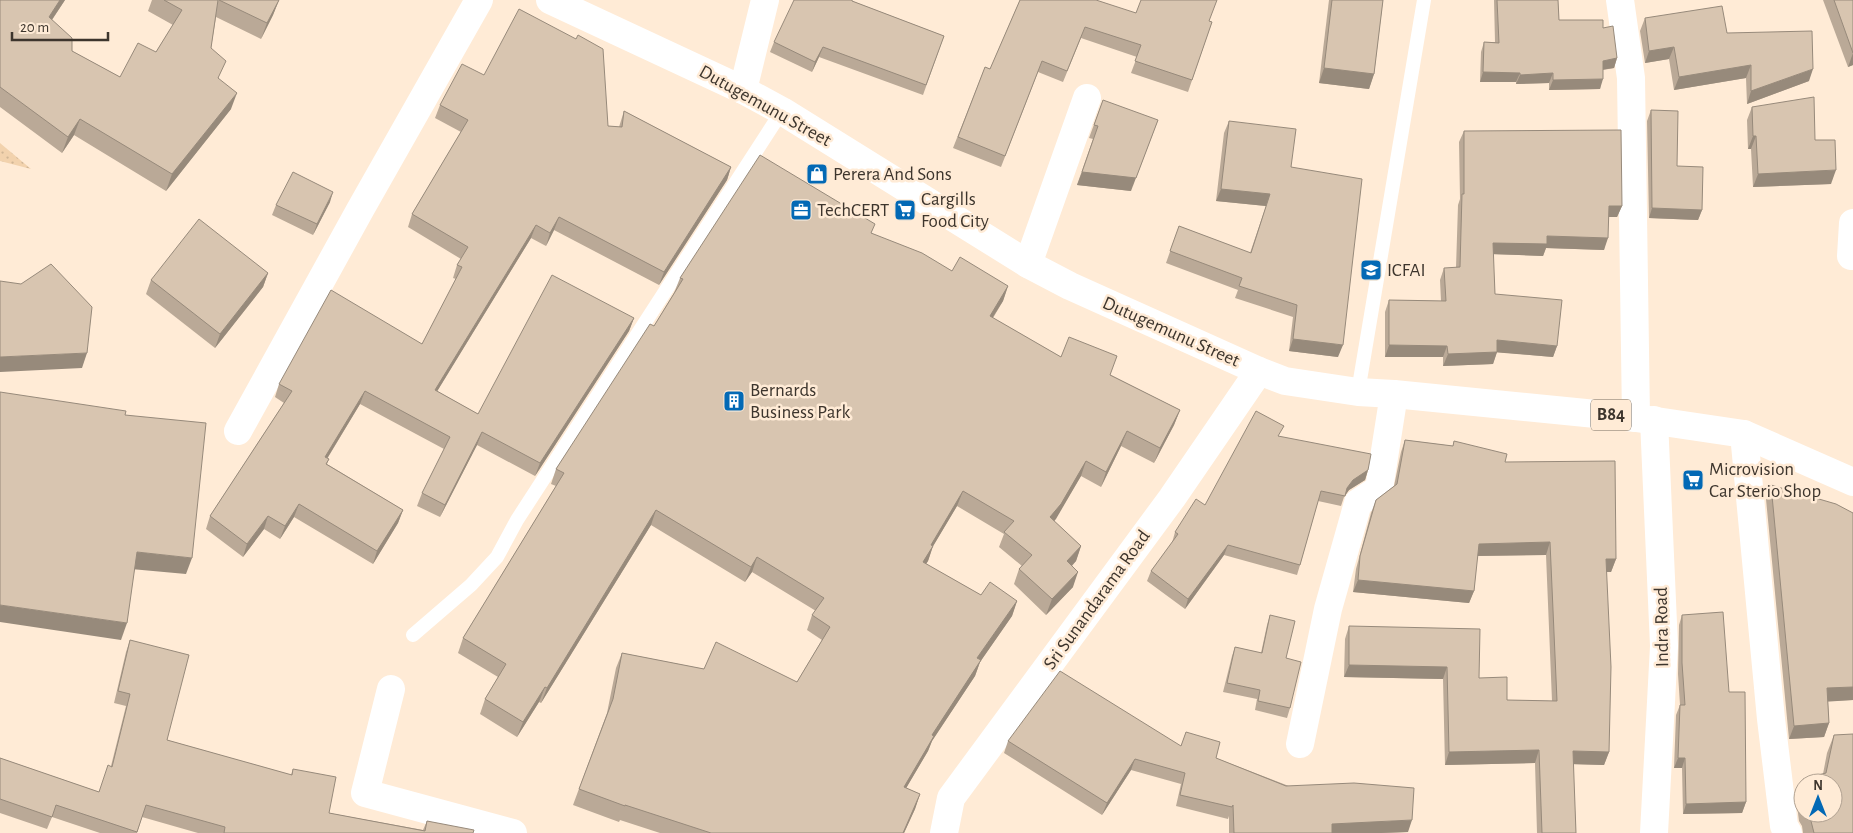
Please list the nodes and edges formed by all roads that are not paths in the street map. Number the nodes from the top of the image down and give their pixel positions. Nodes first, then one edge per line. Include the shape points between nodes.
1 (479, 0) edge
2 (550, 0) edge
3 (765, 0) edge
4 (1424, 0) edge
5 (1620, 0) edge
6 (743, 90) junction
7 (1086, 98) dead end
8 (782, 112) junction
9 (1853, 222) edge
10 (1851, 256) dead end
11 (1028, 264) junction
12 (1259, 371) junction
13 (1358, 392) junction
14 (1394, 394) junction
15 (1645, 419) junction
16 (238, 432) dead end
17 (1744, 434) junction
18 (1853, 482) edge
19 (413, 635) dead end
20 (391, 689) dead end
21 (1300, 744) dead end
22 (513, 833) edge
23 (944, 833) edge
24 (1654, 833) edge
25 (1788, 833) edge

1 - 16 street
2 - 6 street, Dutugemunu Street / B84
3 - 6 street
4 - 13 lane
5 - 15 street, Indra Road via 1631,78
6 - 8 street, Dutugemunu Street / B84
7 - 11 street
8 - 11 street, Dutugemunu Street / B84
8 - 19 lane via 517,520 497,557 471,585
9 - 10 street
11 - 12 street, Dutugemunu Street / B84
12 - 13 street, Dutugemunu Street / B84 via 1285,380
12 - 23 street, Sri Sunandarama Road via 1172,498 951,798
13 - 14 street, Dutugemunu Street / B84
14 - 15 street, Dutugemunu Street / B84
14 - 21 street via 1379,489 1358,503 1328,609
15 - 17 street, Dutugemunu Street / B84
15 - 24 street, Indra Road via 1664,646
17 - 18 street, Dutugemunu Street / B84
17 - 25 street via 1771,719 1784,826
20 - 22 street via 365,793

